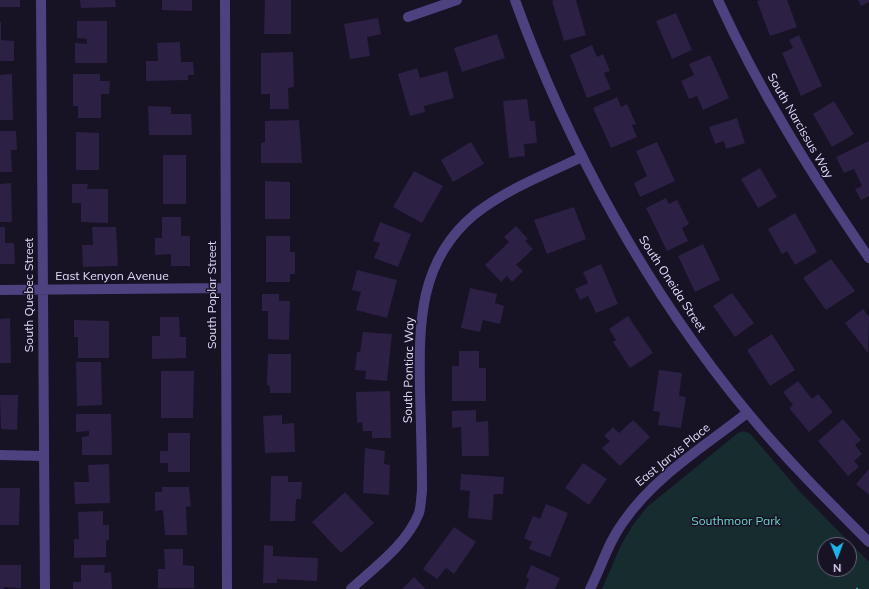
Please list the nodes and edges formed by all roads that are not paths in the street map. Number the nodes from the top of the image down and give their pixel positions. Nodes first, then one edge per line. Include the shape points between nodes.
1 (41, 0) edge
2 (225, 0) edge
3 (458, 0) edge
4 (516, 0) edge
5 (718, 0) edge
6 (408, 17) dead end
7 (582, 157) junction
8 (869, 258) edge
9 (225, 288) junction
10 (0, 290) edge
11 (42, 290) junction
12 (747, 413) junction
13 (0, 455) edge
14 (44, 456) junction
15 (869, 542) edge
16 (45, 589) edge
17 (227, 589) edge
18 (351, 589) edge
19 (590, 589) edge

1 - 11 street, South Quebec Street
2 - 9 street, South Poplar Street
3 - 6 street
4 - 7 street, South Oneida Street via 555,100
5 - 8 street, South Narcissus Way via 774,111 819,186
7 - 12 street, South Oneida Street via 645,267 688,334
7 - 18 street, South Pontiac Way via 519,186 476,214 443,249 434,266 422,310 422,491 419,512 399,543
9 - 11 street, East Kenyon Avenue
9 - 17 street, South Poplar Street
10 - 11 street, East Kenyon Avenue
11 - 14 street, South Quebec Street
12 - 15 street, South Oneida Street
12 - 19 street, East Jarvis Place via 645,494 623,521 608,546
13 - 14 street
14 - 16 street, South Quebec Street

